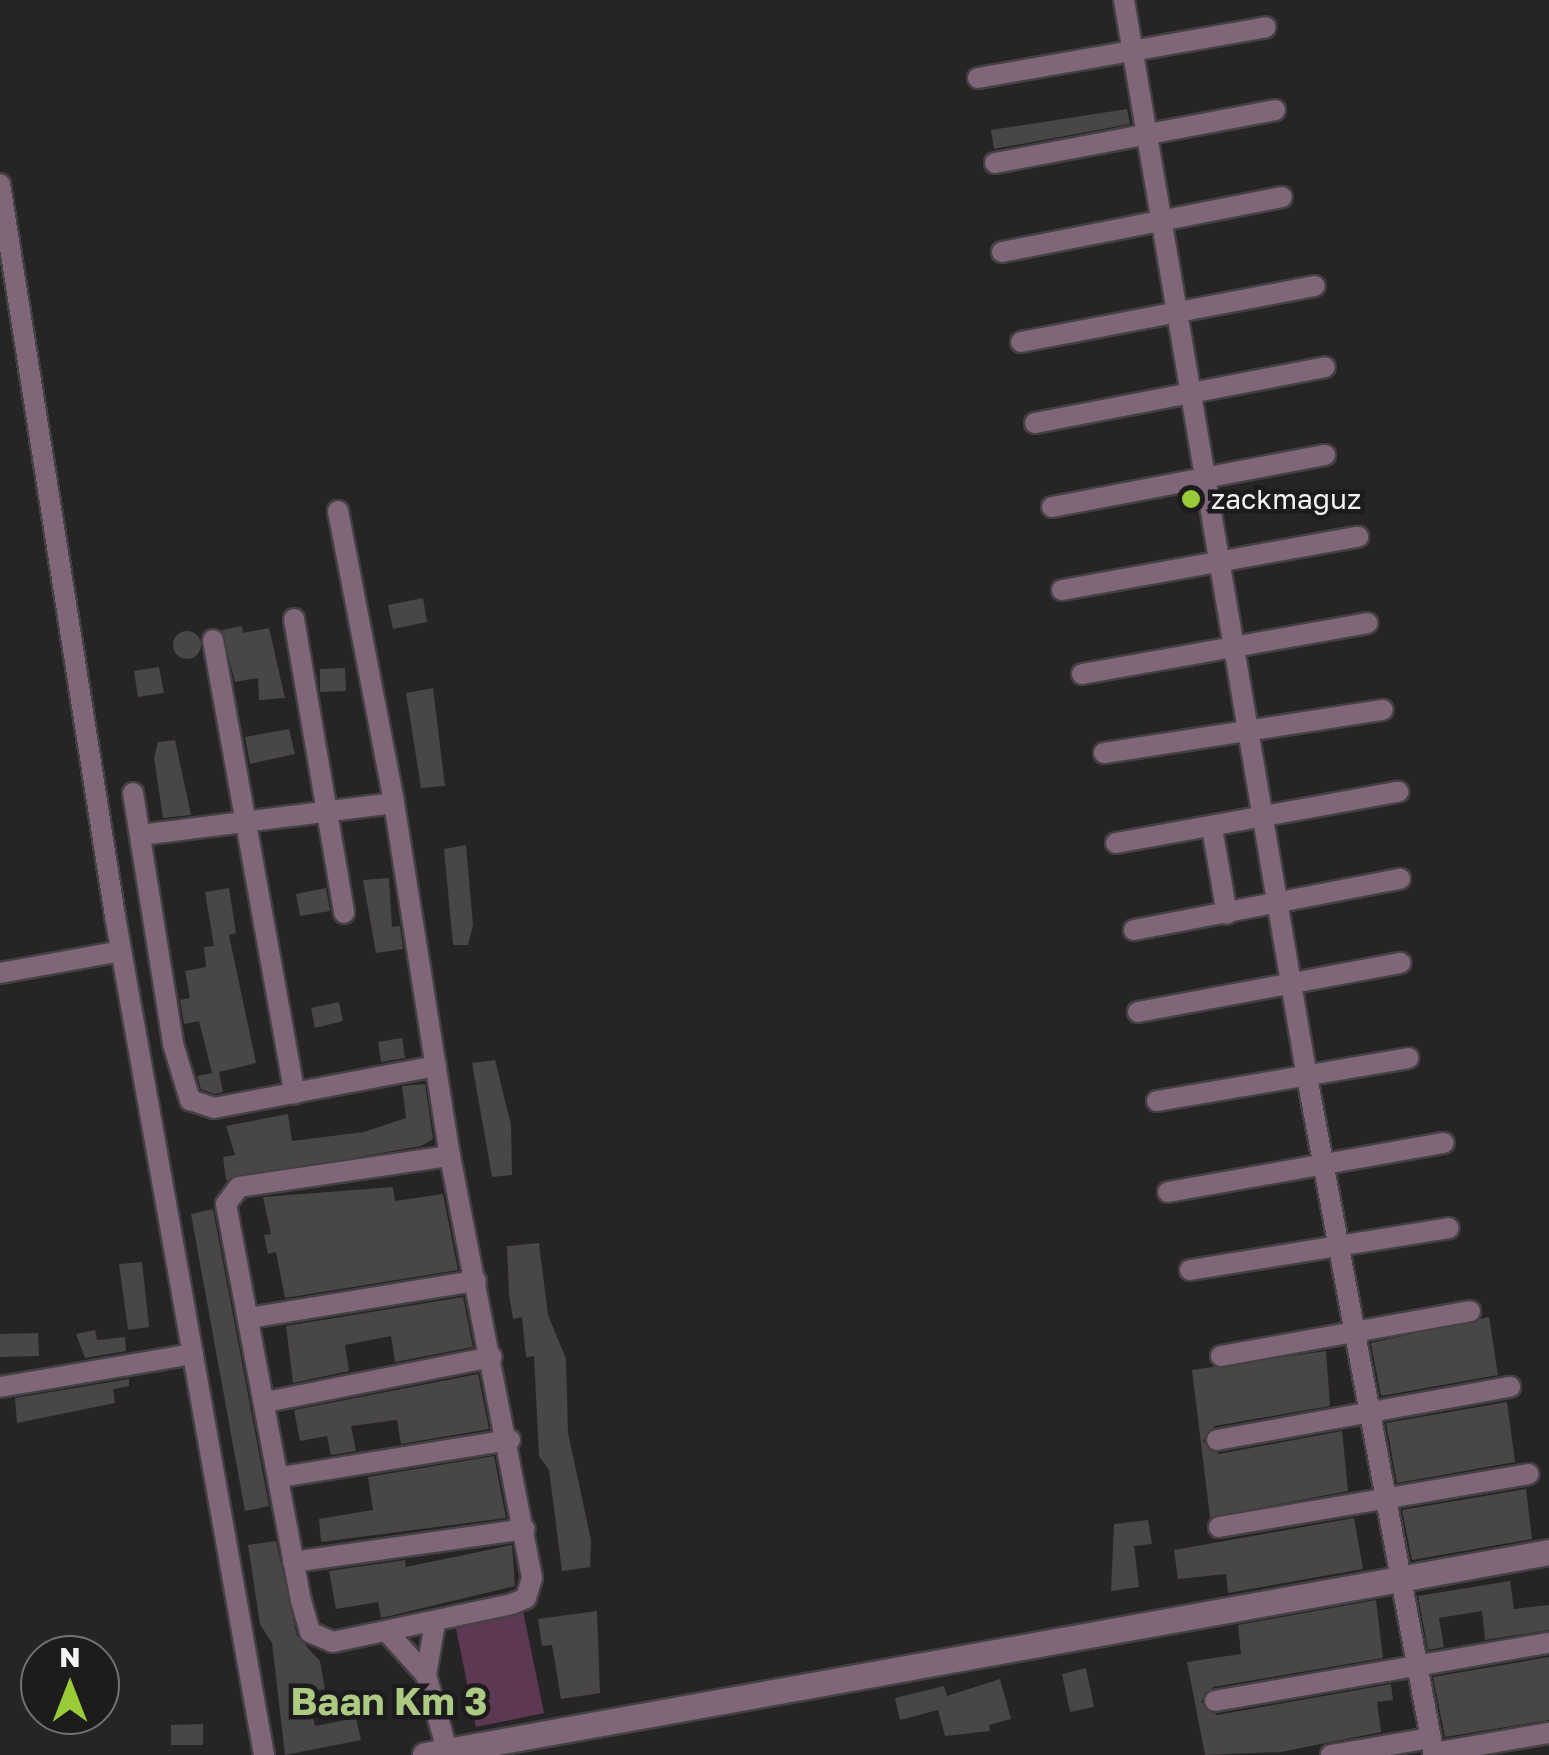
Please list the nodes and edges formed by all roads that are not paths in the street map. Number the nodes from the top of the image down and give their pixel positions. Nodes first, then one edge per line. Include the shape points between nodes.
1 (1124, 0) edge
2 (1266, 27) dead end
3 (1134, 51) junction
4 (978, 78) dead end
5 (1275, 110) dead end
6 (1146, 137) junction
7 (995, 164) dead end
8 (0, 184) edge
9 (1282, 197) dead end
10 (1161, 219) junction
11 (1002, 252) dead end
12 (1315, 286) dead end
13 (1179, 311) junction
14 (1021, 342) dead end
15 (1325, 367) dead end
16 (1195, 393) junction
17 (1035, 424) dead end
18 (1325, 455) dead end
19 (1209, 478) junction
20 (1052, 507) dead end
21 (338, 511) dead end
22 (1358, 536) dead end
23 (1225, 563) junction
24 (1062, 590) dead end
25 (294, 619) dead end
26 (1367, 623) dead end
27 (213, 640) dead end
28 (1238, 648) junction
29 (1082, 674) dead end
30 (1383, 710) dead end
31 (1252, 730) junction
32 (1104, 753) dead end
33 (1398, 792) dead end
34 (134, 793) dead end
35 (394, 803) junction
36 (332, 811) junction
37 (1263, 820) junction
38 (246, 822) junction
39 (1212, 828) junction
40 (141, 835) junction
41 (1116, 843) dead end
42 (1400, 878) dead end
43 (1278, 905) junction
44 (344, 913) dead end
45 (1227, 914) junction
46 (1134, 930) dead end
47 (121, 951) junction
48 (1400, 963) dead end
49 (0, 973) edge
50 (1291, 984) junction
51 (1138, 1012) dead end
52 (1408, 1058) dead end
53 (436, 1066) junction
54 (1308, 1077) junction
55 (295, 1094) junction
56 (1157, 1101) dead end
57 (1444, 1143) dead end
58 (450, 1156) junction
59 (1324, 1165) junction
60 (1168, 1192) dead end
61 (1449, 1228) dead end
62 (1340, 1248) junction
63 (1190, 1270) dead end
64 (476, 1281) junction
65 (1470, 1310) dead end
66 (249, 1318) junction
67 (1355, 1332) junction
68 (193, 1354) junction
69 (1221, 1356) dead end
70 (492, 1357) junction
71 (0, 1387) edge
72 (1510, 1388) dead end
73 (266, 1402) junction
74 (1370, 1413) junction
75 (510, 1440) junction
76 (1217, 1440) dead end
77 (1530, 1474) dead end
78 (281, 1478) junction
79 (1383, 1498) junction
80 (1218, 1527) dead end
81 (525, 1529) junction
82 (1549, 1552) edge
83 (293, 1562) junction
84 (1398, 1582) junction
85 (435, 1623) junction
86 (388, 1634) junction
87 (1549, 1642) edge
88 (1414, 1664) junction
89 (426, 1674) junction
90 (1216, 1702) dead end
91 (1549, 1733) edge
92 (1432, 1749) edge
93 (436, 1752) edge
94 (264, 1755) edge
95 (1331, 1755) edge

1 - 3 street
2 - 3 street
3 - 4 street
3 - 6 street
5 - 6 street
6 - 7 street
6 - 10 street
8 - 47 street
9 - 10 street
10 - 11 street
10 - 13 street
12 - 13 street
13 - 14 street
13 - 16 street
15 - 16 street
16 - 17 street
16 - 19 street
18 - 19 street
19 - 20 street
19 - 23 street
21 - 35 street
22 - 23 street
23 - 24 street
23 - 28 street
25 - 36 street
26 - 28 street
27 - 38 street
28 - 29 street
28 - 31 street
30 - 31 street
31 - 32 street
31 - 37 street
33 - 37 street
34 - 40 street
35 - 36 street
35 - 53 street
36 - 38 street
36 - 44 street
37 - 39 street
37 - 43 street
38 - 40 street
38 - 55 street
39 - 41 street
39 - 45 street
40 - 55 street via 173,1044 190,1100 214,1108
42 - 43 street
43 - 45 street
43 - 50 street
45 - 46 street
47 - 49 street
47 - 68 street
48 - 50 street
50 - 51 street
50 - 54 street
52 - 54 street
53 - 55 street
53 - 58 street
54 - 56 street
54 - 59 street
57 - 59 street
58 - 64 street
58 - 66 street via 238,1188 226,1204
59 - 60 street
59 - 62 street
61 - 62 street
62 - 63 street
62 - 67 street
64 - 66 street
64 - 70 street
65 - 67 street
66 - 73 street
67 - 69 street
67 - 74 street
68 - 71 street
68 - 94 street
70 - 73 street
70 - 75 street
72 - 74 street
73 - 78 street
74 - 76 street
74 - 79 street
75 - 78 street
75 - 81 street
77 - 79 street
78 - 83 street
79 - 80 street
79 - 84 street
81 - 83 street
81 - 85 street via 532,1562 526,1598
82 - 84 street
83 - 86 street via 310,1632 333,1642
84 - 88 street
84 - 93 street
85 - 86 street
85 - 89 street
86 - 89 street
87 - 88 street
88 - 90 street
88 - 92 street
89 - 93 street
91 - 92 street
92 - 95 street

